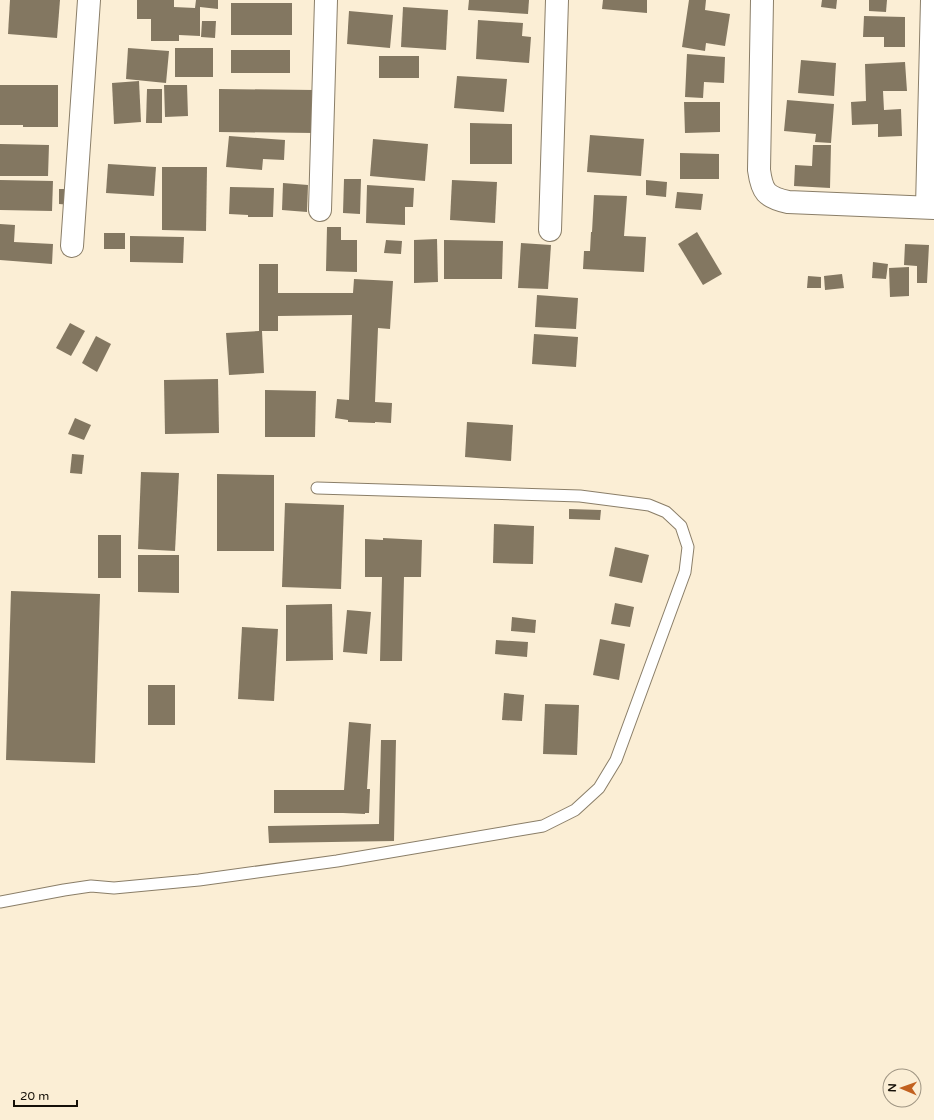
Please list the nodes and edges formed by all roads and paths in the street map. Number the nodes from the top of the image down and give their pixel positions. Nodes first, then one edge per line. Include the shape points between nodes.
1 (89, 0) edge
2 (326, 0) edge
3 (557, 0) edge
4 (762, 0) edge
5 (932, 0) edge
6 (931, 207) edge
7 (320, 210) dead end
8 (550, 230) dead end
9 (72, 246) dead end
10 (317, 488) dead end
11 (0, 902) edge

1 - 9 street
2 - 7 street
3 - 8 street
4 - 6 street via 759,170 767,193 774,199 788,202
5 - 6 street
10 - 11 lane via 580,496 649,505 666,512 681,526 688,547 684,572 616,760 599,788 575,810 544,826 237,875 114,888 91,886

